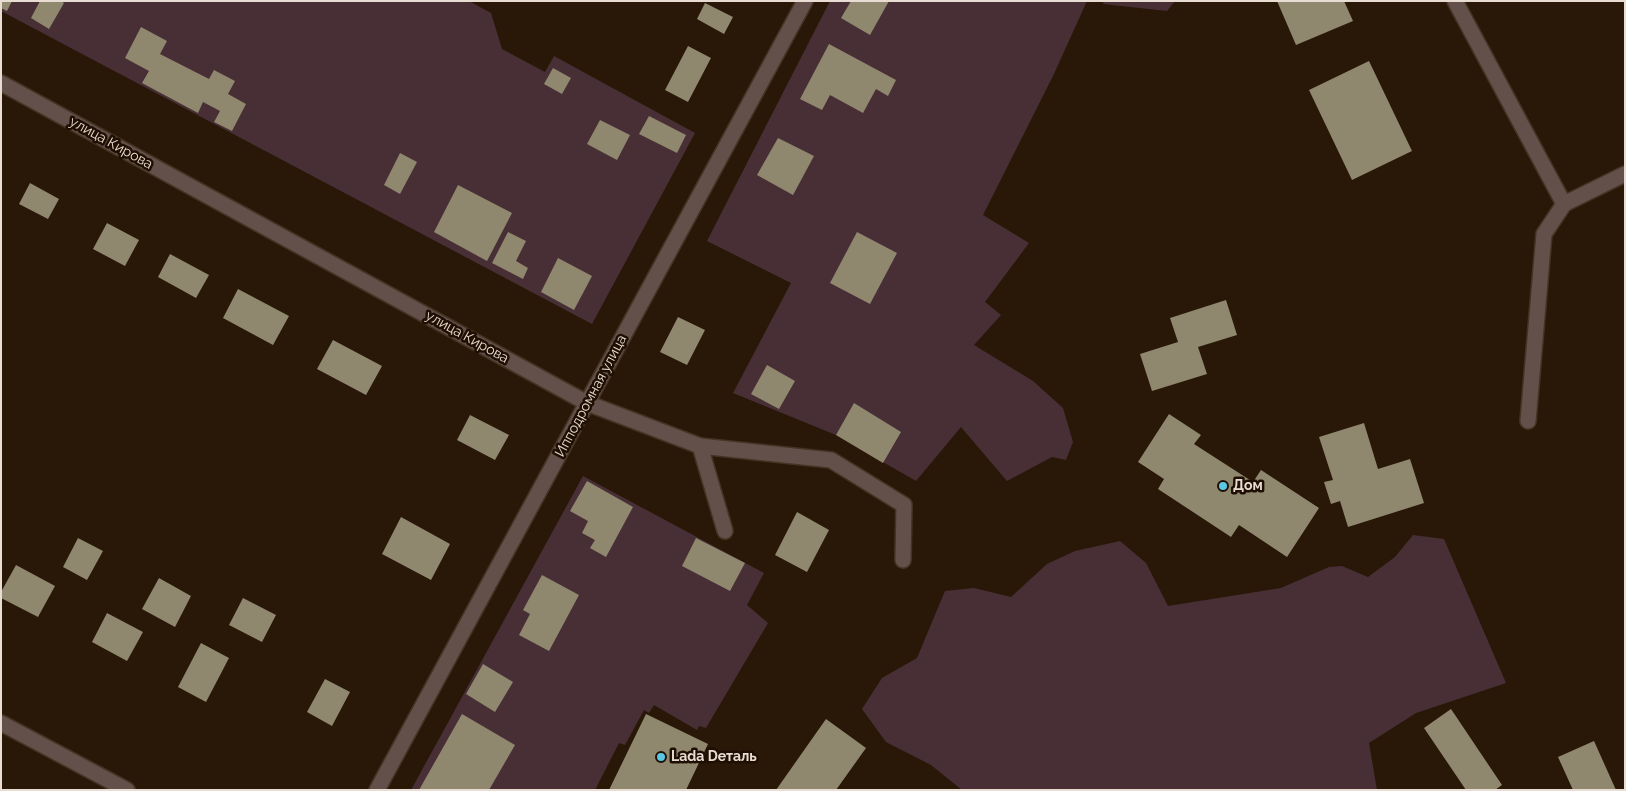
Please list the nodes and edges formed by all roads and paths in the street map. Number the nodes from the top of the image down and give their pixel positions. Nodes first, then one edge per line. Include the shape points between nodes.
1 (805, 1) edge
2 (1456, 1) edge
3 (1, 82) edge
4 (1625, 174) edge
5 (1564, 204) junction
6 (587, 403) junction
7 (1528, 420) dead end
8 (700, 446) junction
9 (725, 532) dead end
10 (903, 560) dead end
11 (1, 722) edge
12 (127, 790) edge
13 (377, 790) edge

1 - 6 street, Ипподромная улица
2 - 5 street
3 - 6 street, улица Кирова
4 - 5 street
5 - 7 street via 1544,234
6 - 8 street, улица Кирова
6 - 13 street, Ипподромная улица
8 - 9 street
8 - 10 street, улица Кирова via 831,460 904,505
11 - 12 street

